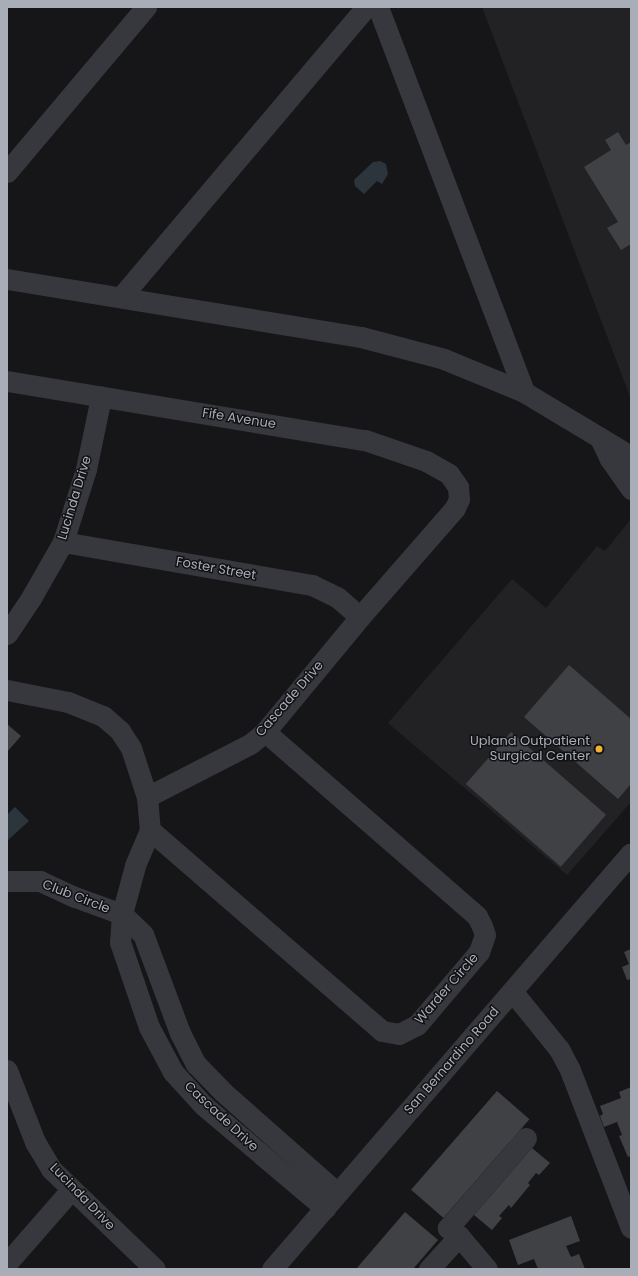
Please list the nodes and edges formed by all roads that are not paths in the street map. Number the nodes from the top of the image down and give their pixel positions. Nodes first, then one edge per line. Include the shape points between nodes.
1 (146, 7) edge
2 (366, 7) edge
3 (378, 7) edge
4 (7, 172) edge
5 (7, 279) edge
6 (122, 297) junction
7 (7, 381) edge
8 (524, 392) junction
9 (102, 397) junction
10 (601, 440) junction
11 (631, 461) edge
12 (458, 487) joint
13 (631, 489) edge
14 (63, 542) junction
15 (360, 617) junction
16 (7, 634) edge
17 (7, 690) edge
18 (265, 732) junction
19 (147, 797) junction
20 (150, 830) junction
21 (631, 853) edge
22 (7, 880) edge
23 (122, 914) junction
24 (512, 991) junction
25 (7, 1070) edge
26 (526, 1138) dead end
27 (71, 1190) junction
28 (331, 1200) junction
29 (631, 1228) edge
30 (459, 1236) junction
31 (7, 1263) edge
32 (155, 1269) edge
33 (272, 1269) edge
34 (430, 1269) edge
35 (486, 1269) edge

1 - 4 street
2 - 6 street
3 - 8 street
5 - 6 street
6 - 8 street via 368,339 444,359
7 - 9 street, Fife Avenue
8 - 10 street via 562,413
9 - 12 street, Fife Avenue via 365,440 426,461 449,474
9 - 14 street, Lucinda Drive via 86,469
10 - 11 street via 622,450
10 - 13 street via 610,459
12 - 15 street, Cascade Drive via 459,498 455,508
14 - 15 street, Foster Street via 312,585 337,598
14 - 16 street, Lucinda Drive
15 - 18 street, Cascade Drive
17 - 19 street via 68,702 103,716 120,731 131,748
18 - 19 street, Cascade Drive via 250,744
18 - 20 street, Warder Circle via 477,916 485,935 479,952 417,1025 399,1034 382,1031
19 - 20 street, Cascade Drive
20 - 23 street, Cascade Drive via 135,866
21 - 24 street, San Bernardino Road
22 - 23 street, Club Circle via 40,882 75,898
23 - 28 street, Cascade Drive via 120,942 149,1027 173,1072 203,1104
24 - 28 street, San Bernardino Road
24 - 29 street via 559,1049 570,1070
25 - 27 street, Lucinda Drive via 35,1142 52,1169
26 - 30 street via 448,1228
27 - 31 street
27 - 32 street, Lucinda Drive
28 - 33 street, San Bernardino Road
30 - 34 street
30 - 35 street

